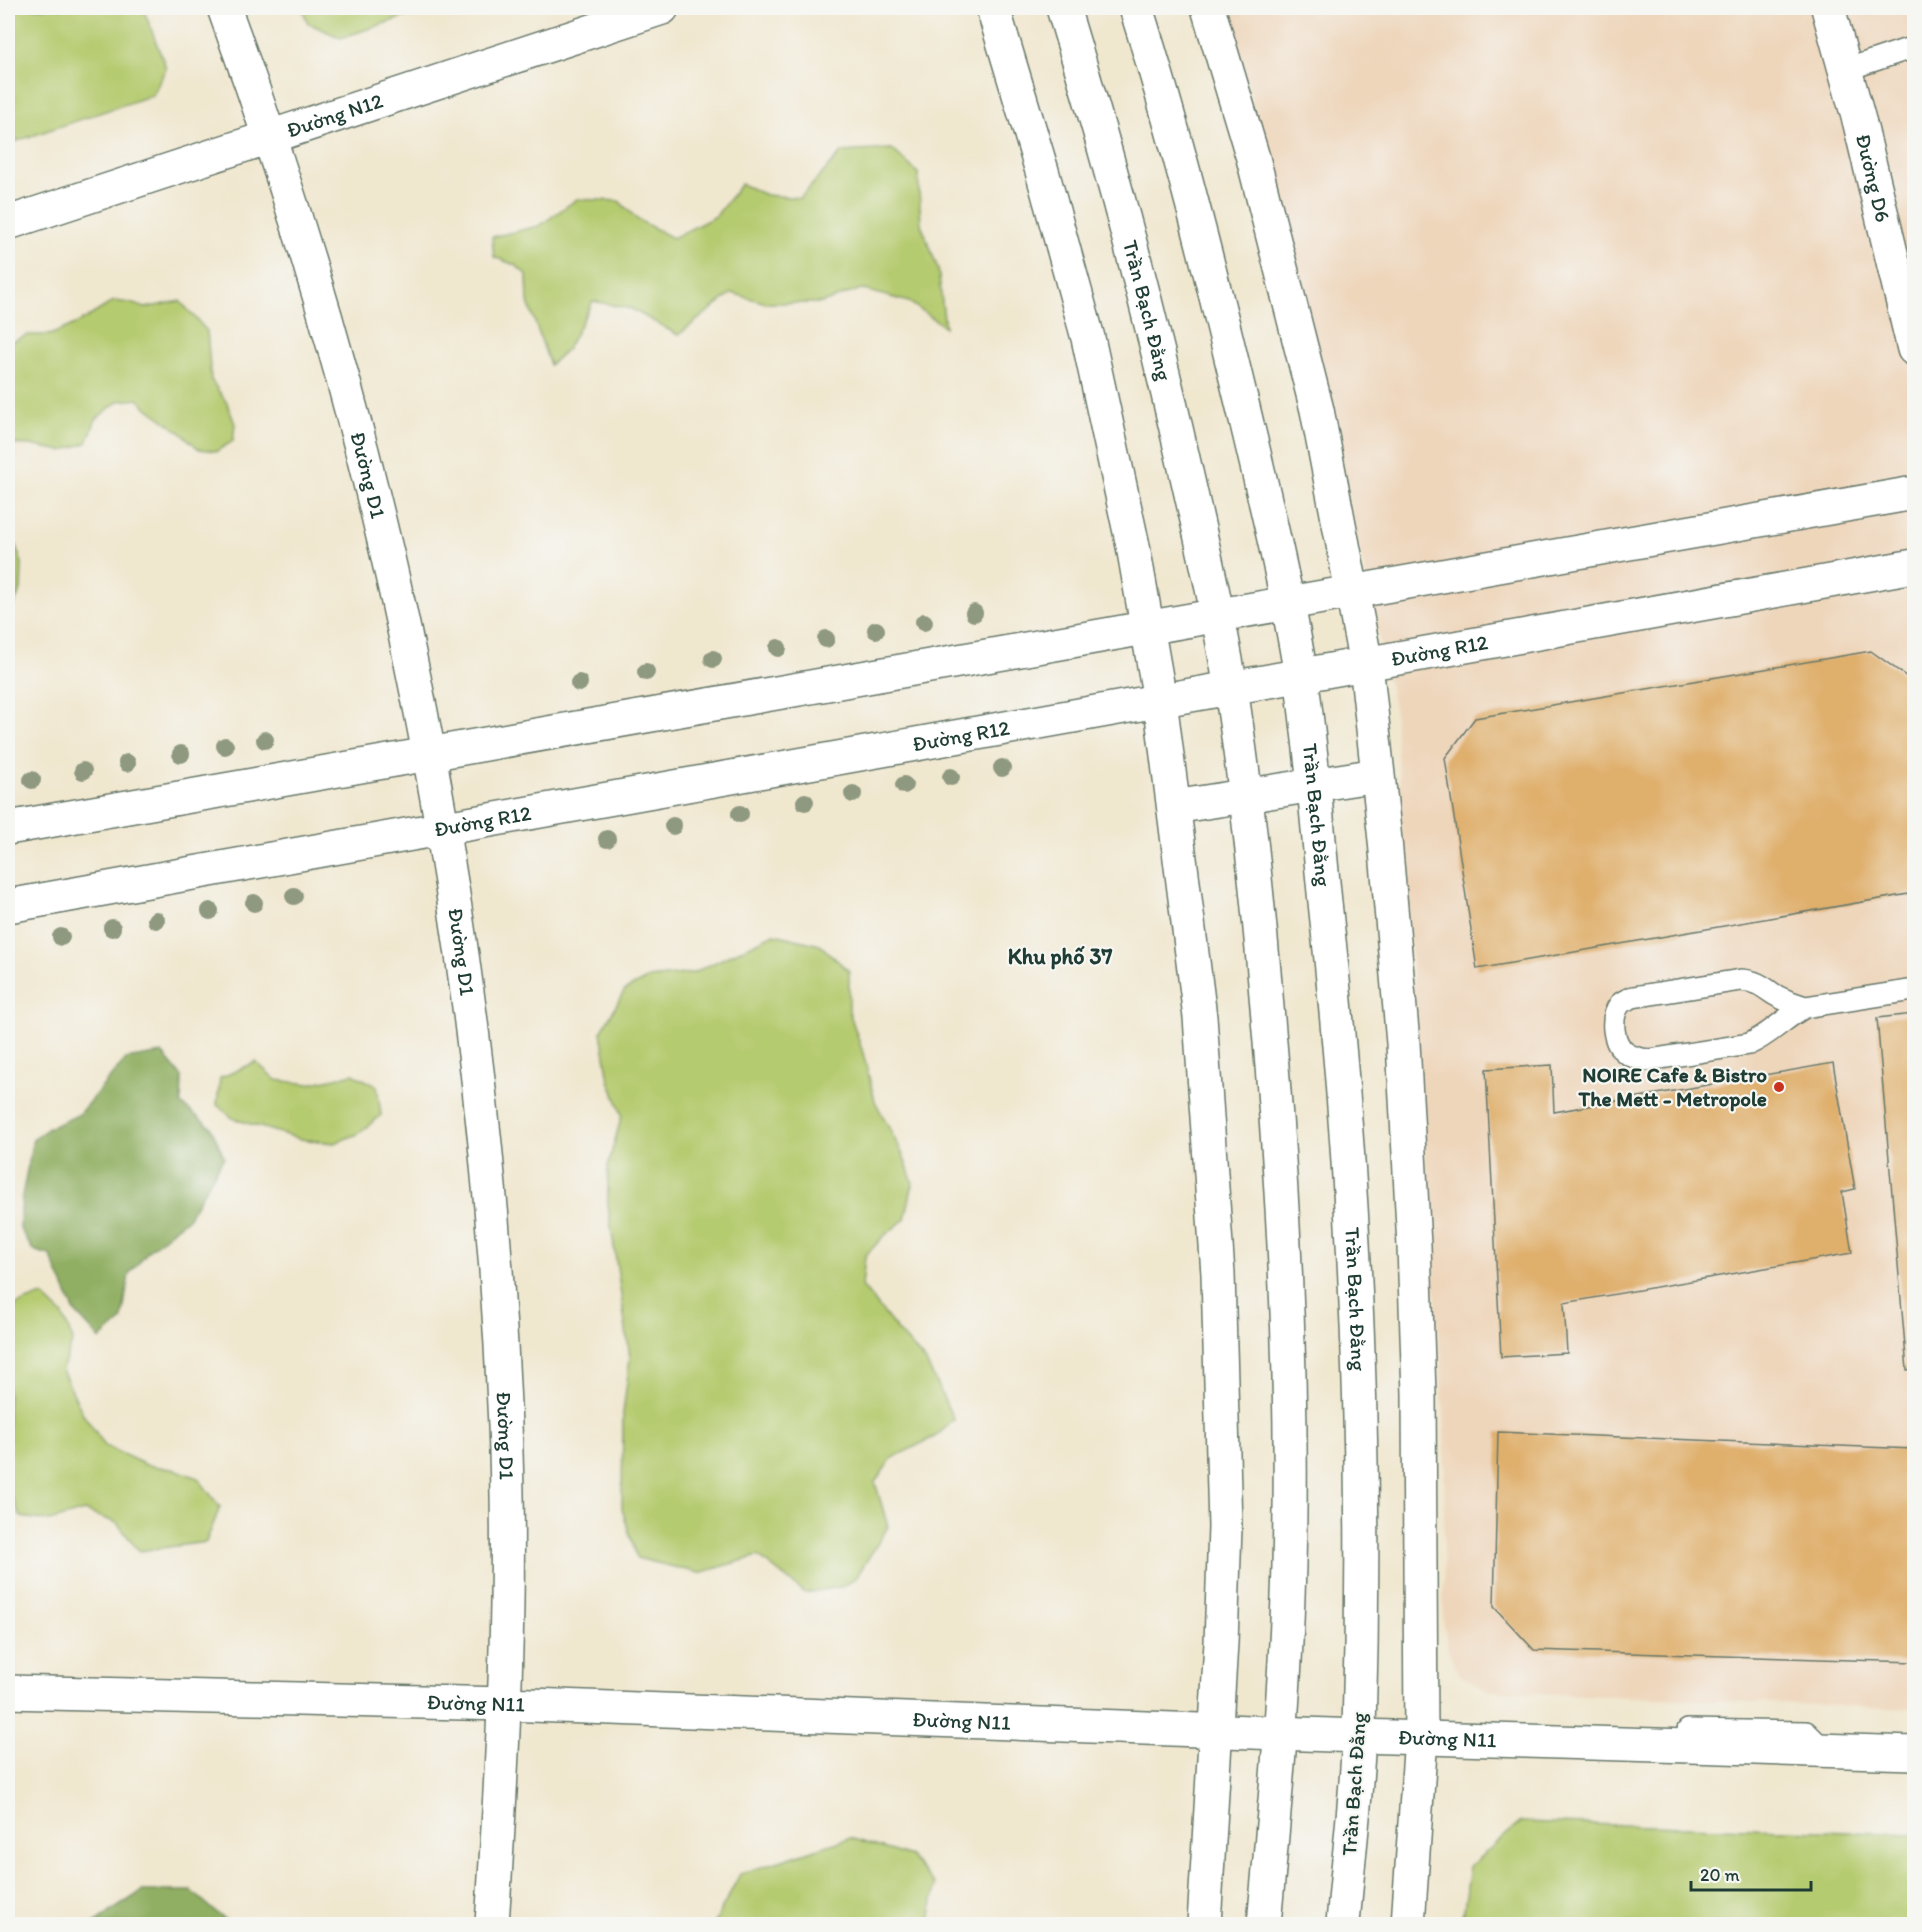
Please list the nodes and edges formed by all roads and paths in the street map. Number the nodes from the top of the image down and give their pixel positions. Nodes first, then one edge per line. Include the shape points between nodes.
1 (224, 8) edge
2 (662, 8) edge
3 (993, 8) edge
4 (1063, 8) edge
5 (1136, 8) edge
6 (1208, 8) edge
7 (1828, 8) edge
8 (1914, 47) edge
9 (1845, 69) junction
10 (270, 137) junction
11 (8, 223) edge
12 (1914, 349) edge
13 (1914, 493) edge
14 (1914, 566) edge
15 (1353, 593) junction
16 (1287, 604) junction
17 (1217, 616) junction
18 (1148, 628) junction
19 (1366, 663) junction
20 (1301, 675) junction
21 (1230, 687) junction
22 (1160, 700) junction
23 (429, 754) junction
24 (1377, 775) junction
25 (1313, 784) junction
26 (1246, 794) junction
27 (1174, 807) junction
28 (8, 828) edge
29 (442, 829) junction
30 (8, 906) edge
31 (1914, 990) edge
32 (1805, 1007) junction
33 (8, 1692) edge
34 (505, 1704) junction
35 (1216, 1729) junction
36 (1281, 1731) junction
37 (1359, 1736) junction
38 (1421, 1737) junction
39 (1914, 1753) edge
40 (492, 1924) edge
41 (1204, 1924) edge
42 (1264, 1924) edge
43 (1343, 1924) edge
44 (1408, 1924) edge

1 - 10 street, Đường D1
2 - 10 street, Đường N12
3 - 18 street via 1088,338
4 - 17 street, Trần Bạch Đằng via 1094,106 1165,377
5 - 16 street via 1200,232
6 - 15 street via 1285,280 1317,410
7 - 9 street, Đường D6
8 - 9 lane
9 - 12 street, Đường D6
10 - 11 street, Đường N12
10 - 23 street, Đường D1 via 331,336 386,543
13 - 15 street
14 - 19 street, Đường R12
15 - 16 street
15 - 19 street
16 - 17 street
16 - 20 street, Trần Bạch Đằng
17 - 18 street
17 - 21 street, Trần Bạch Đằng
18 - 22 street
18 - 23 street
19 - 20 street, Đường R12
19 - 24 street
20 - 21 street, Đường R12
20 - 25 street, Trần Bạch Đằng
21 - 22 street, Đường R12
21 - 26 street
22 - 27 street
22 - 29 street, Đường R12
23 - 28 street
23 - 29 street, Đường D1
24 - 25 street
24 - 38 street via 1403,1043 1414,1245
25 - 26 street
25 - 37 street, Trần Bạch Đằng via 1348,1149 1360,1386
26 - 27 street
26 - 36 street via 1281,1167 1288,1346 1289,1566
27 - 35 street via 1200,1017 1218,1274 1225,1527
29 - 30 street, Đường R12
29 - 34 street, Đường D1 via 481,1103 496,1271 505,1426
31 - 32 lane
32 - 32 lane via 1754,981 1741,980 1633,997 1622,1002 1613,1026 1624,1052 1649,1060 1749,1044
33 - 34 street, Đường N11
34 - 35 street, Đường N11
34 - 40 street, Đường D1
35 - 36 street, Đường N11
35 - 41 street
36 - 37 street, Đường N11
36 - 42 street
37 - 38 street, Đường N11
37 - 43 street, Trần Bạch Đằng
38 - 39 street, Đường N11
38 - 44 street

